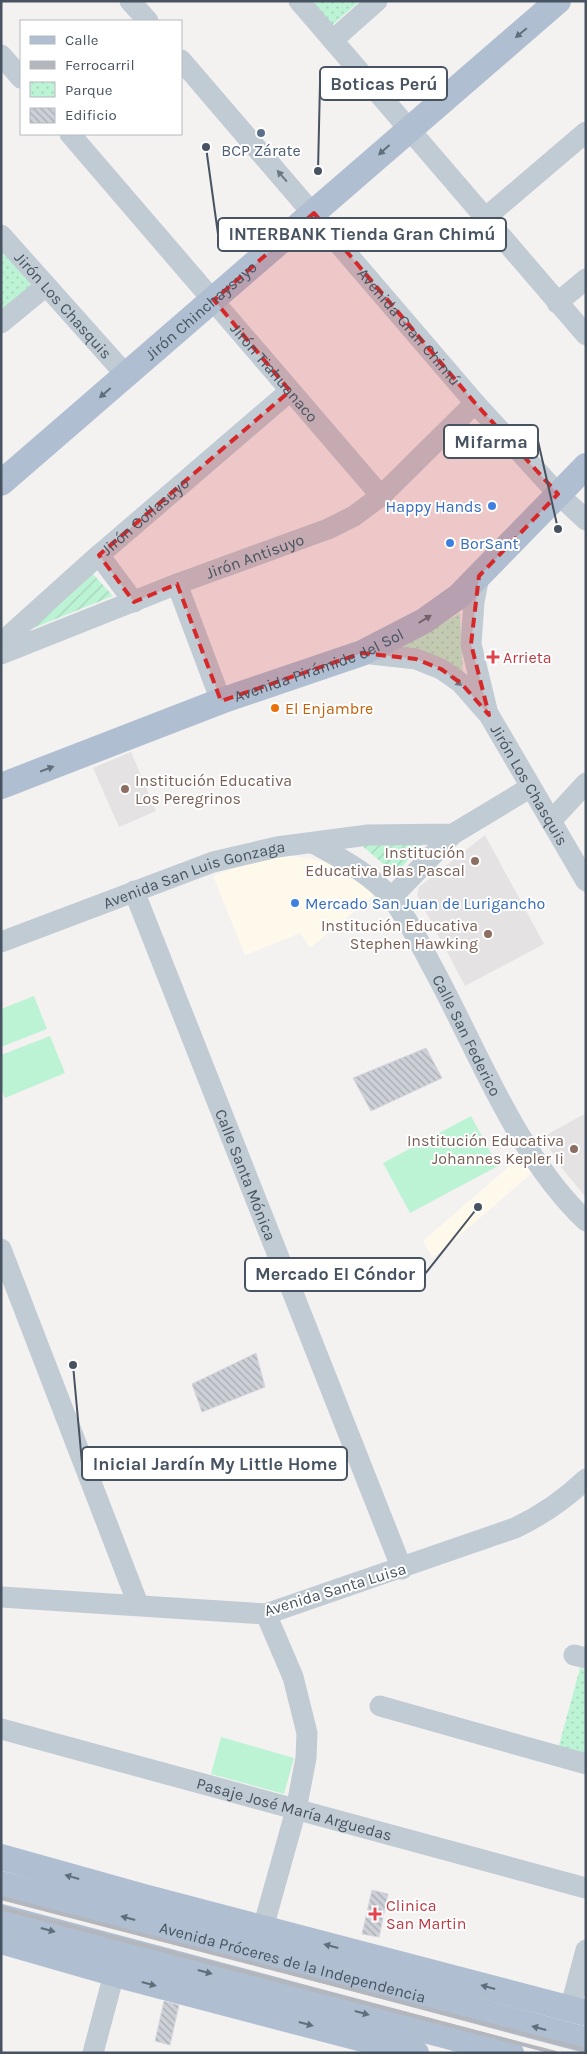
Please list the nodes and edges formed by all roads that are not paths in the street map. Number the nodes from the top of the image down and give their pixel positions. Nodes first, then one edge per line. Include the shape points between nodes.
1 (130, 1) edge
2 (299, 1) edge
3 (377, 1) edge
4 (558, 1) edge
5 (147, 20) edge
6 (333, 40) junction
7 (1, 55) edge
8 (182, 61) edge
9 (20, 77) edge
10 (408, 128) junction
11 (586, 132) edge
12 (71, 135) edge
13 (314, 213) junction
14 (484, 219) junction
15 (1, 235) edge
16 (586, 279) edge
17 (46, 286) junction
18 (214, 300) junction
19 (557, 303) junction
20 (1, 322) edge
21 (586, 336) edge
22 (126, 375) junction
23 (290, 391) junction
24 (475, 403) junction
25 (586, 466) edge
26 (1, 483) edge
27 (558, 494) junction
28 (381, 496) junction
29 (586, 520) edge
30 (99, 555) junction
31 (479, 576) junction
32 (177, 584) junction
33 (134, 602) junction
34 (1, 643) edge
35 (362, 653) junction
36 (1, 654) edge
37 (221, 702) junction
38 (489, 715) junction
39 (586, 783) edge
40 (1, 786) edge
41 (531, 787) junction
42 (551, 821) junction
43 (453, 834) junction
44 (315, 844) junction
45 (585, 879) edge
46 (134, 891) junction
47 (391, 898) junction
48 (1, 942) edge
49 (582, 1210) edge
50 (1, 1249) edge
51 (586, 1479) edge
52 (402, 1569) junction
53 (1, 1597) edge
54 (138, 1604) junction
55 (266, 1614) junction
56 (380, 1706) dead end
57 (1, 1729) edge
58 (586, 1764) edge
59 (296, 1810) junction
60 (1, 1857) edge
61 (1, 1884) edge
62 (586, 1888) edge
63 (263, 1928) junction
64 (1, 1936) edge
65 (586, 1950) edge
66 (114, 1974) junction
67 (578, 2011) edge
68 (586, 2040) edge
69 (367, 2047) edge
70 (93, 2053) edge
71 (416, 2053) edge
72 (512, 2053) edge

1 - 5 street
2 - 6 street
3 - 6 street
4 -> 10 main road, Jirón Chinchaysuyo
6 - 10 street
7 - 9 street
13 -> 8 street, Avenida Gran Chimú
10 -> 13 main road, Jirón Chinchaysuyo
10 - 14 street
11 - 14 street
12 - 18 street, Jirón Tiahuanaco
13 - 18 main road, Jirón Chinchaysuyo
13 - 24 street, Avenida Gran Chimú
14 - 19 street
15 - 17 street, Jirón Los Chasquis
16 - 19 street
17 - 20 street
17 - 22 street, Jirón Los Chasquis
18 - 22 main road, Jirón Chinchaysuyo
18 - 23 street, Jirón Tiahuanaco
19 - 21 street
22 -> 26 main road, Jirón Chinchaysuyo
23 - 28 street, Jirón Tiahuanaco
23 - 30 street, Jirón Collasuyo
24 - 27 street, Avenida Gran Chimú
24 - 28 street, Jirón Antisuyo
25 - 27 main road, Avenida Pirámide del Sol
27 - 29 street, Avenida Gran Chimú
27 - 31 main road, Avenida Pirámide del Sol
28 - 32 street, Jirón Antisuyo via 354,516 328,529
30 - 33 street
30 - 34 street, Jirón Collasuyo
35 -> 31 main road, Avenida Pirámide del Sol via 430,617 459,596
31 - 38 street, Jirón Los Chasquis via 471,644
32 - 33 street, Jirón Antisuyo
32 - 37 street
33 - 36 street, Jirón Antisuyo
35 - 37 main road, Avenida Pirámide del Sol
35 -> 38 street, Jirón Los Chasquis via 416,659 441,669 461,683
40 -> 37 main road, Avenida Pirámide del Sol
38 - 41 street, Jirón Los Chasquis
39 - 42 street
41 - 42 street, Jirón Los Chasquis
41 - 43 street
42 - 45 street, Jirón Los Chasquis
43 - 44 street, Avenida San Luis Gonzaga via 368,835
43 - 47 street
44 - 46 street, Avenida San Luis Gonzaga via 277,847 213,862
44 - 47 street, Calle San Federico via 367,876
46 - 48 street, Avenida San Luis Gonzaga
46 - 52 street, Calle Santa Mónica
47 - 49 street, Calle San Federico via 438,978 529,1154 550,1183
50 - 54 street
51 - 52 street, Avenida Santa Luisa via 541,1516
52 - 55 street, Avenida Santa Luisa
53 - 54 street, Avenida Santa Luisa
54 - 55 street, Avenida Santa Luisa
55 - 59 street via 293,1677 307,1733 306,1758
56 - 58 street
57 - 59 street, Pasaje José María Arguedas
59 - 62 street, Pasaje José María Arguedas
59 - 63 street
63 -> 60 main road, Avenida Próceres de la Independencia
68 -> 61 main road, Avenida Próceres de la Independencia
67 -> 63 main road, Avenida Próceres de la Independencia
64 - 66 main road, Avenida Próceres de la Independencia
64 -> 72 main road, Avenida Próceres de la Independencia
65 - 67 street
66 -> 69 main road, Avenida Próceres de la Independencia
66 - 70 street
69 - 71 main road, Avenida Próceres de la Independencia

